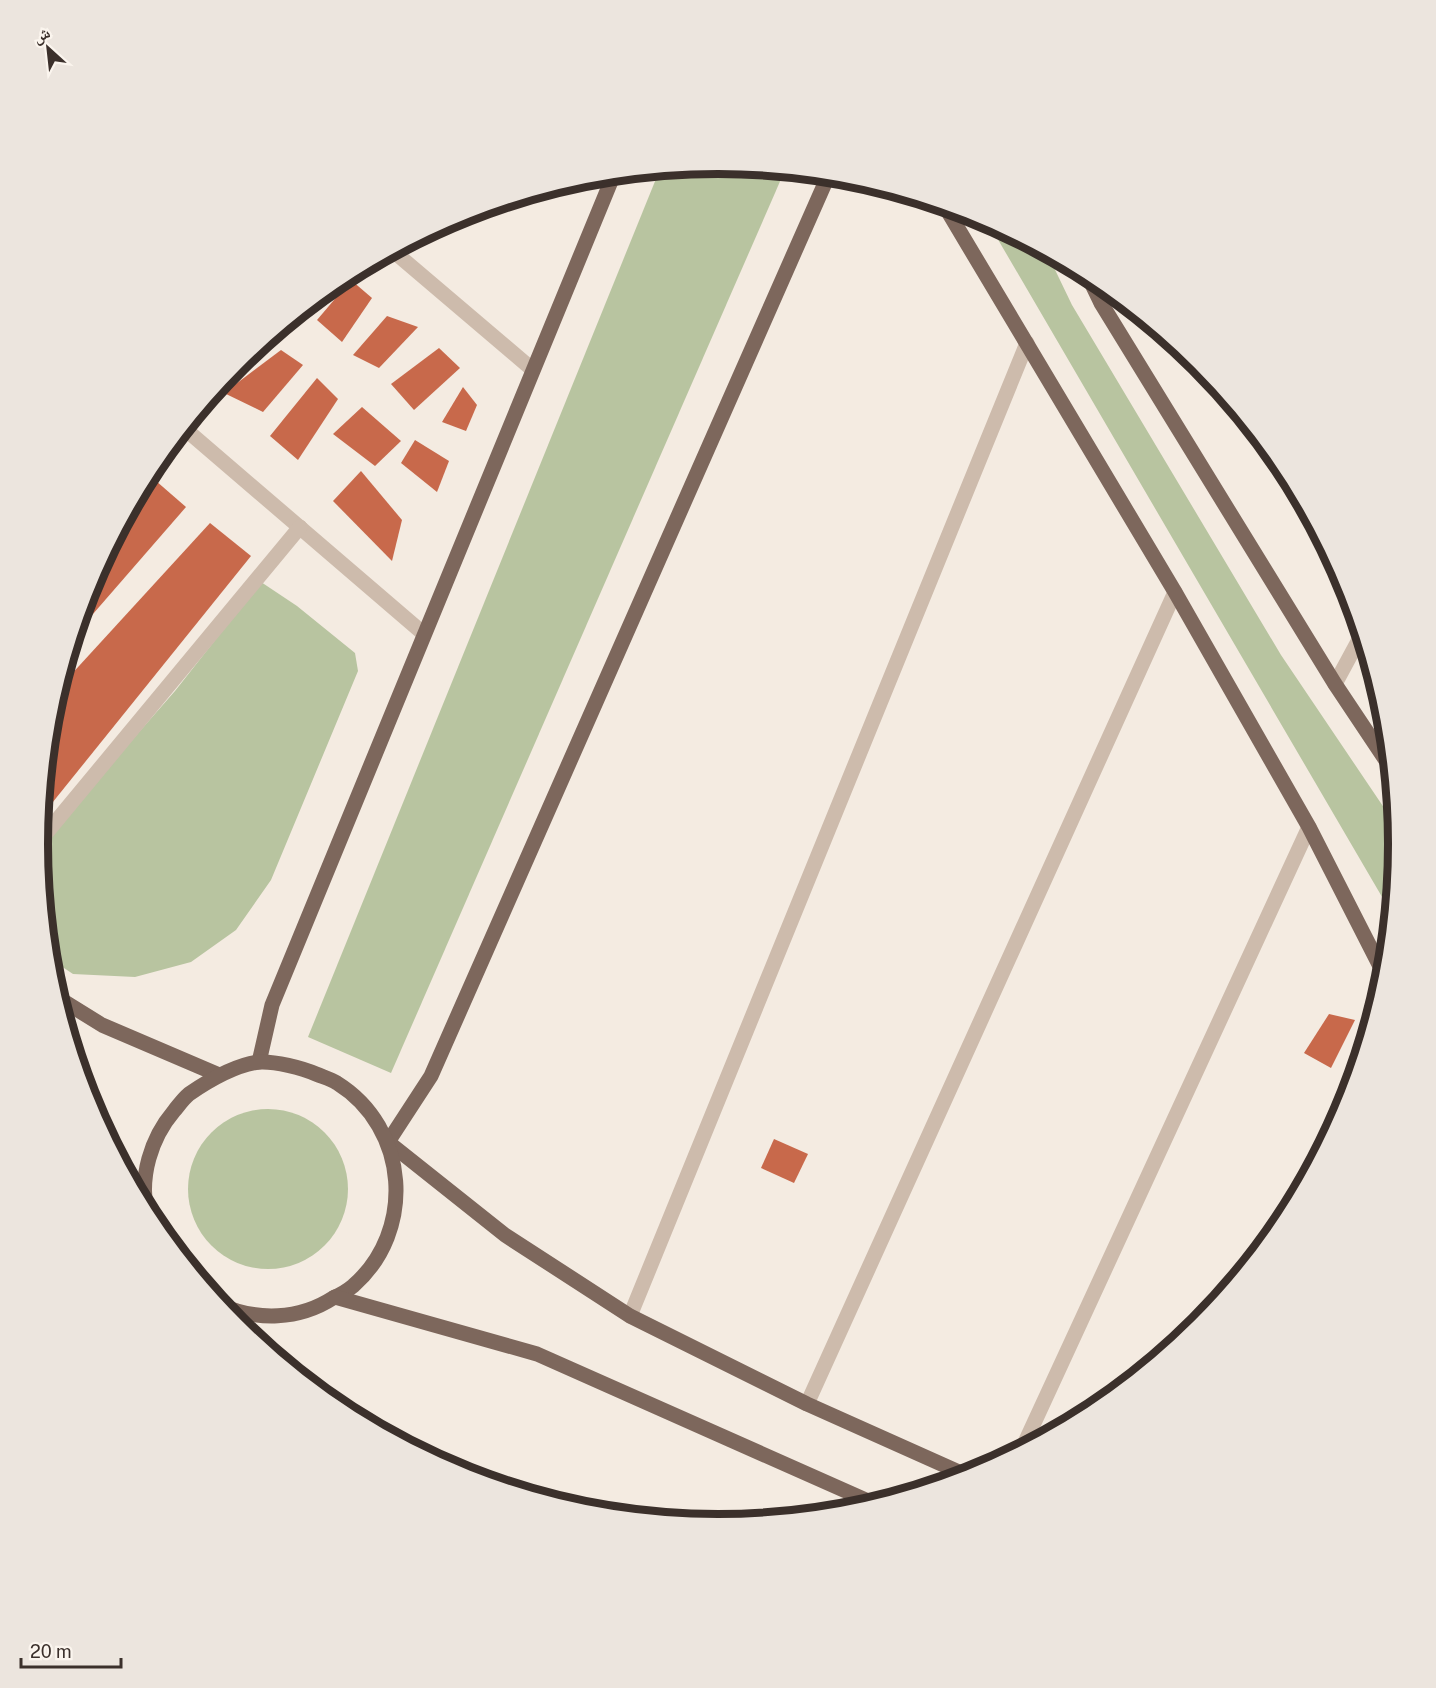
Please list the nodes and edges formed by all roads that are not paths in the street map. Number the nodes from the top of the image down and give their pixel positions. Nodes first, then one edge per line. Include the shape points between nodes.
1 (610, 183) edge
2 (825, 183) edge
3 (951, 217) edge
4 (399, 256) edge
5 (1096, 291) edge
6 (1107, 299) edge
7 (1101, 303) junction
8 (1028, 343) junction
9 (533, 370) junction
10 (189, 433) edge
11 (300, 527) junction
12 (1175, 592) junction
13 (424, 634) junction
14 (1357, 644) edge
15 (1335, 684) junction
16 (1381, 754) edge
17 (1309, 827) junction
18 (48, 831) edge
19 (1377, 961) edge
20 (68, 1004) edge
21 (259, 1062) junction
22 (219, 1075) junction
23 (388, 1142) junction
24 (146, 1192) edge
25 (335, 1297) junction
26 (240, 1314) edge
27 (630, 1316) junction
28 (807, 1404) junction
29 (1027, 1438) edge
30 (955, 1470) edge
31 (862, 1498) edge

1 - 9 main road
2 - 23 main road via 431,1076
3 - 8 main road
4 - 9 street
5 - 7 main road
6 - 7 street
7 - 15 main road
8 - 12 main road
8 - 27 street
9 - 13 main road
10 - 11 street
11 - 13 street
11 - 18 street
12 - 17 main road
12 - 28 street
13 - 21 main road via 272,1005
14 - 15 street
15 - 16 main road
17 - 19 main road
17 - 29 street
20 - 22 main road via 102,1025
21 - 22 main road
21 - 23 main road via 301,1068 337,1083 367,1108
22 - 24 main road via 186,1096 162,1126 147,1161
23 - 25 main road via 397,1180 394,1220 378,1256 352,1287
23 - 27 main road via 505,1235
25 - 26 main road via 319,1308 280,1317
25 - 31 main road via 537,1354
27 - 28 main road
28 - 30 main road

